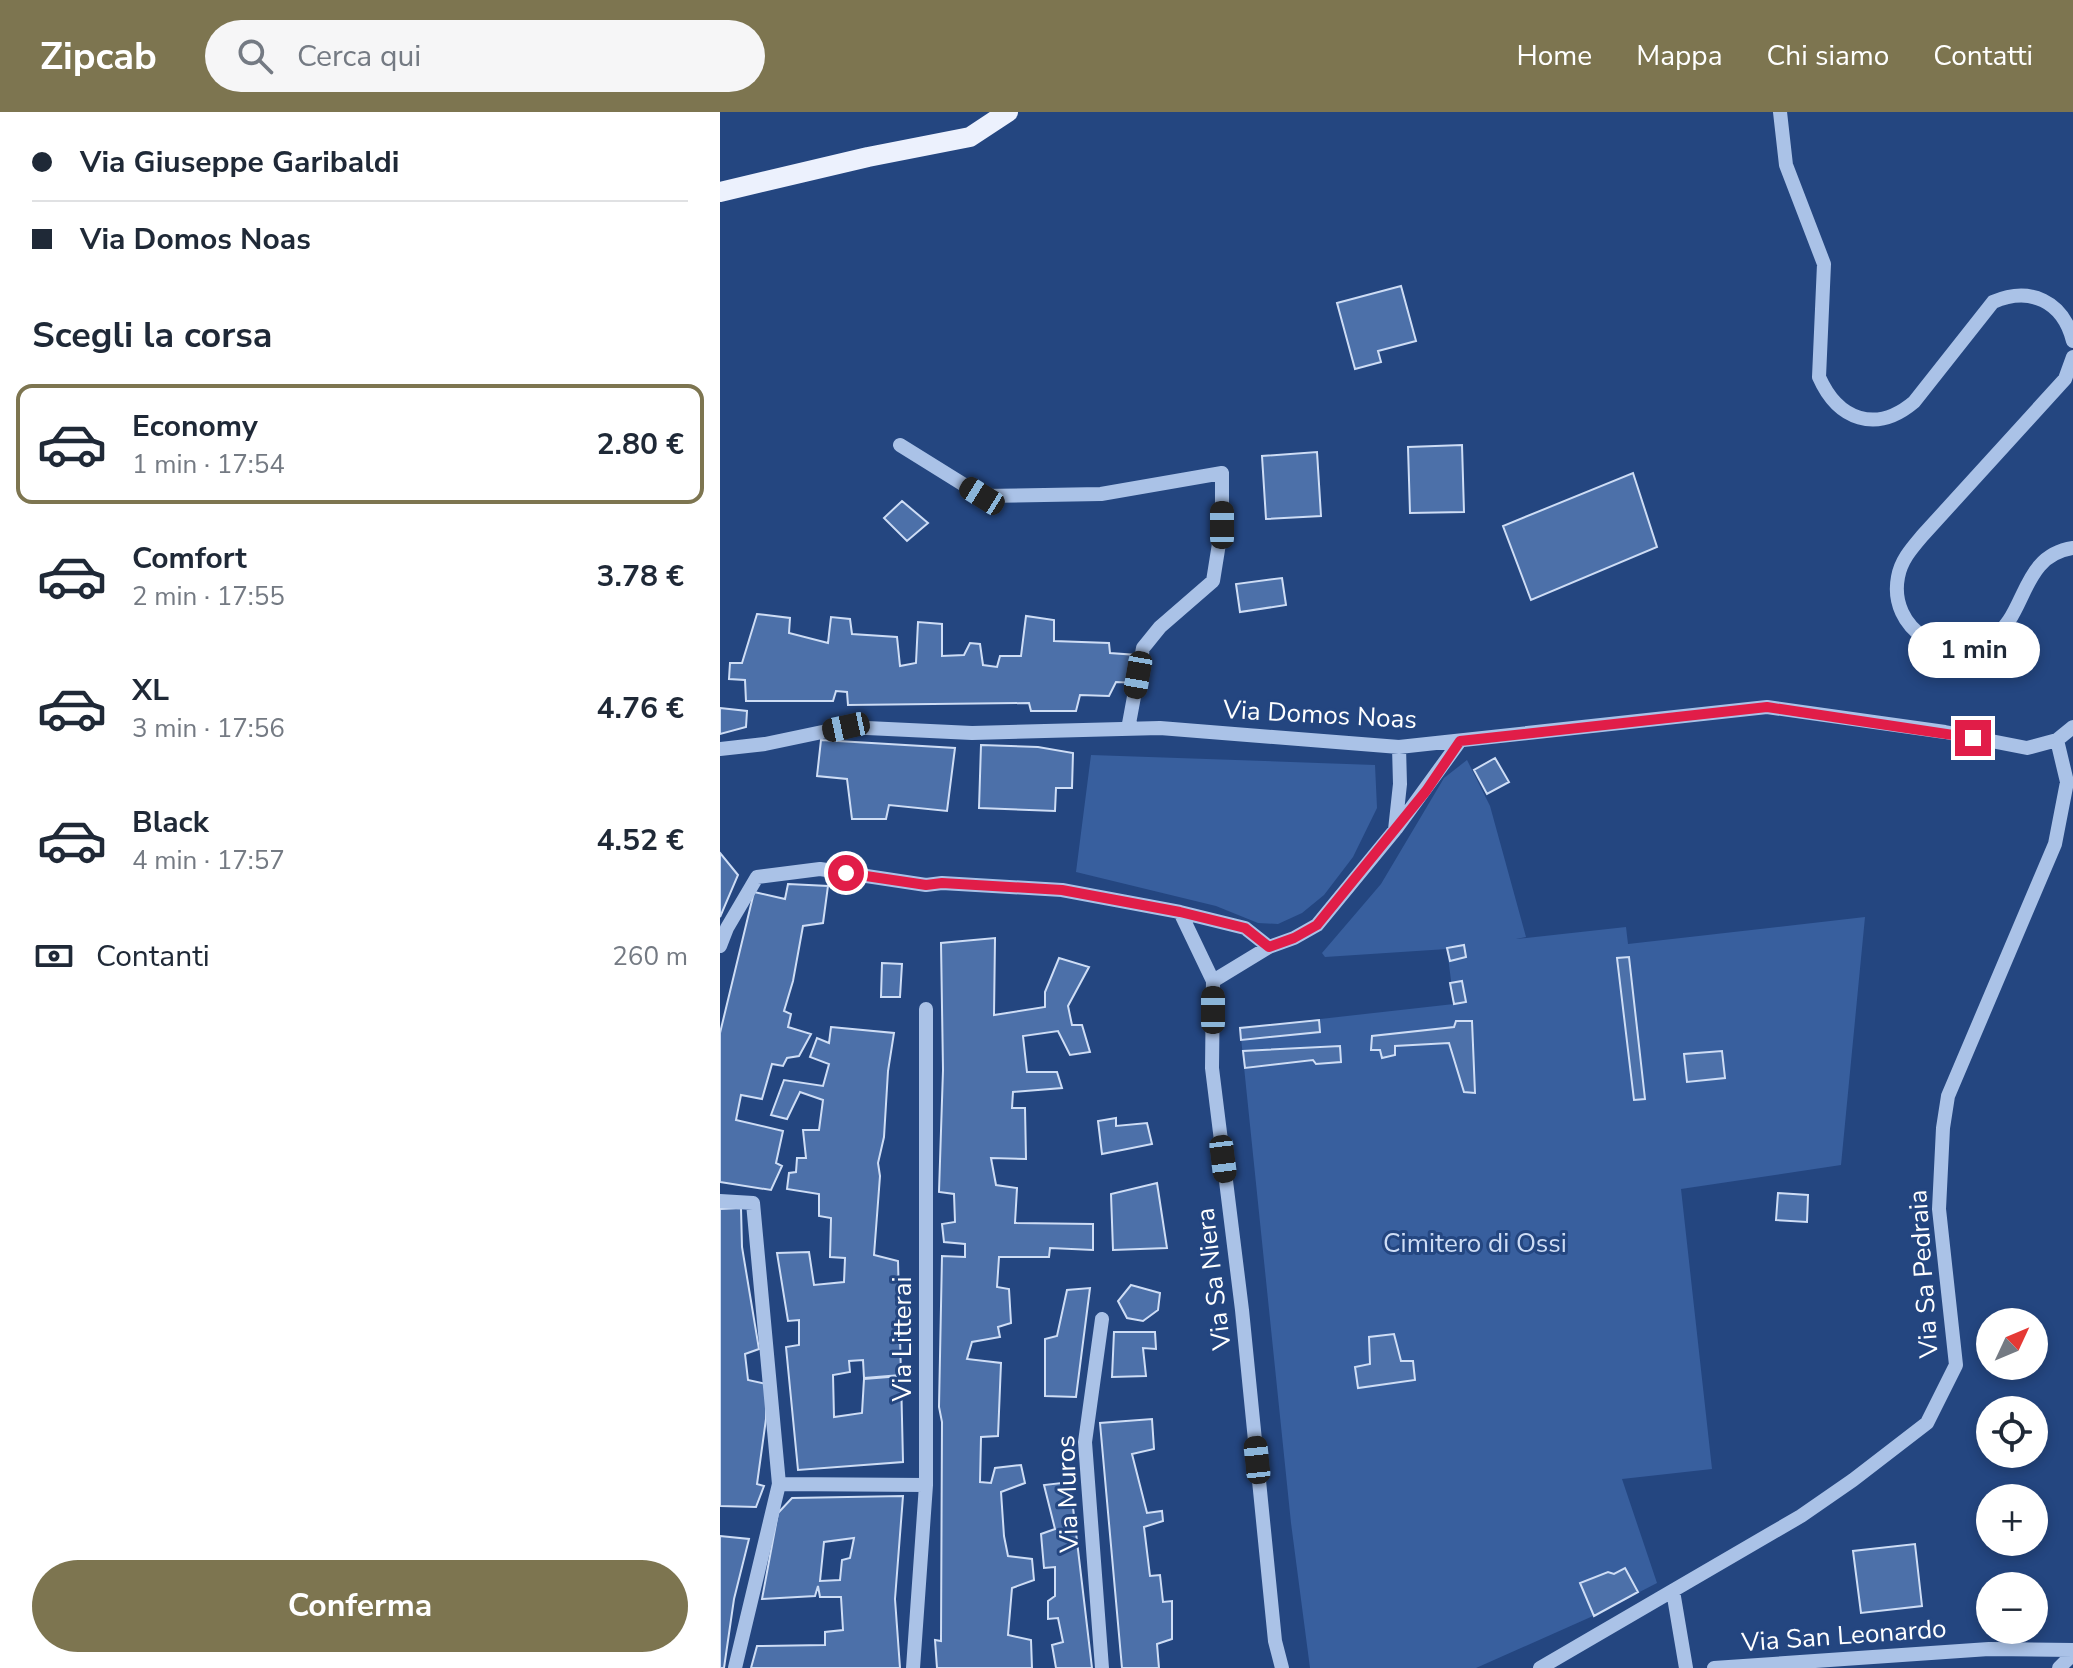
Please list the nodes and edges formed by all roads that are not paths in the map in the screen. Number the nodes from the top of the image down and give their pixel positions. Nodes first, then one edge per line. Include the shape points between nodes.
1 (1008, 112) edge
2 (1780, 112) edge
3 (720, 192) edge
4 (2073, 341) edge
5 (2073, 357) edge
6 (900, 445) dead end
7 (2073, 548) edge
8 (2073, 727) edge
9 (1128, 729) junction
10 (2057, 740) junction
11 (1460, 741) junction
12 (1399, 747) junction
13 (720, 749) edge
14 (1395, 830) junction
15 (1180, 912) junction
16 (720, 946) edge
17 (1269, 947) junction
18 (1213, 981) junction
19 (926, 1009) dead end
20 (720, 1201) edge
21 (1102, 1319) dead end
22 (779, 1484) junction
23 (926, 1485) junction
24 (1673, 1591) junction
25 (2073, 1652) edge
26 (735, 1668) edge
27 (913, 1668) edge
28 (1102, 1668) edge
29 (1282, 1668) edge
30 (1540, 1668) edge
31 (1686, 1668) edge
32 (1714, 1668) edge
33 (2059, 1668) edge

1 - 3 main road via 970,137
2 - 4 street via 1786,165 1824,264 1819,377 1838,407 1873,420 1904,411 1993,302 2005,297 2031,296 2047,302 2061,313
5 - 7 street via 2065,379 1908,554 1898,575 1901,610 1925,640 1960,649 1979,645 2006,625 2041,563
6 - 9 street via 982,496 1101,494 1222,473 1222,525 1213,581 1143,648
8 - 10 street
9 - 12 street, Via Domos Noas
9 - 13 street, Via Domos Noas via 972,733 846,727
10 - 11 street, Via Domos Noas via 2027,748 1767,707
10 - 24 street, Via Sa Pedraia via 2067,782 2055,844 1948,1096 1939,1209 1956,1365 1927,1423 1801,1516
11 - 12 street, Via Domos Noas
11 - 14 street
12 - 14 street
14 - 17 street via 1317,925
15 - 16 street via 1062,890 926,885 820,869 757,877
15 - 17 street via 1245,928
15 - 18 street
17 - 18 street
18 - 29 street, Via Sa Niera via 1212,1068
19 - 23 street, Via Litterai
20 - 22 street via 753,1203
21 - 28 street, Via Muros via 1085,1442
22 - 23 street
22 - 26 street
23 - 27 street, Via Litterai
24 - 30 street, Via Sa Pedraia
24 - 31 street
25 - 32 street, Via San Leonardo via 1989,1649
25 - 33 street

